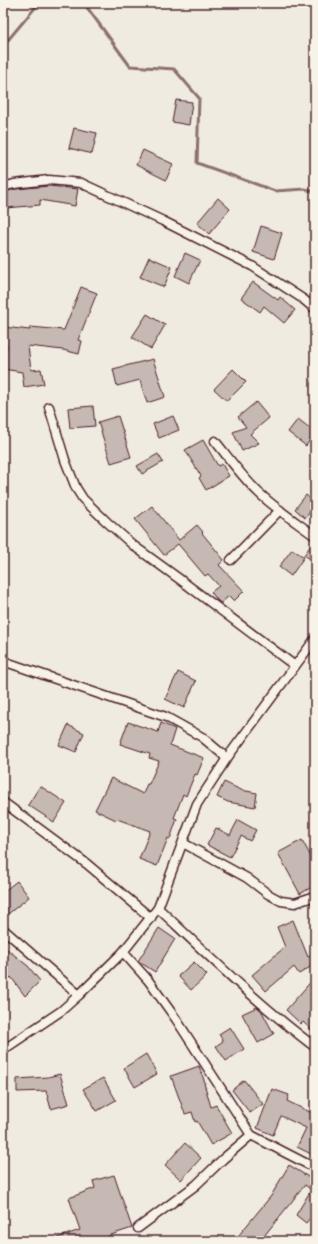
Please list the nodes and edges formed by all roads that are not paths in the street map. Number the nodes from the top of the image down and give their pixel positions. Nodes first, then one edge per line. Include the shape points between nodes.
1 (3, 187) edge
2 (315, 309) edge
3 (49, 407) dead end
4 (215, 441) dead end
5 (280, 510) junction
6 (315, 536) edge
7 (231, 560) dead end
8 (315, 639) edge
9 (3, 661) edge
10 (295, 666) junction
11 (227, 758) junction
12 (3, 802) edge
13 (183, 843) junction
14 (315, 896) edge
15 (158, 908) junction
16 (151, 918) junction
17 (3, 928) edge
18 (123, 952) junction
19 (79, 995) junction
20 (315, 1047) edge
21 (3, 1050) edge
22 (251, 1135) junction
23 (315, 1168) edge
24 (138, 1228) dead end

1 - 2 street via 49,180 81,183 252,266
3 - 10 street via 65,460 83,499 134,546
4 - 5 street via 259,493
5 - 6 street
5 - 7 street
8 - 10 street
9 - 11 street via 166,717 202,737
10 - 11 street
11 - 13 street via 197,804
12 - 16 street via 87,864
13 - 14 street via 247,878 281,901 295,903
13 - 15 street
15 - 16 street
15 - 20 street via 224,970
16 - 18 street
17 - 19 street
18 - 19 street
18 - 22 street via 148,980 176,1019
19 - 21 street via 61,1011
22 - 23 street
22 - 24 street via 196,1185

